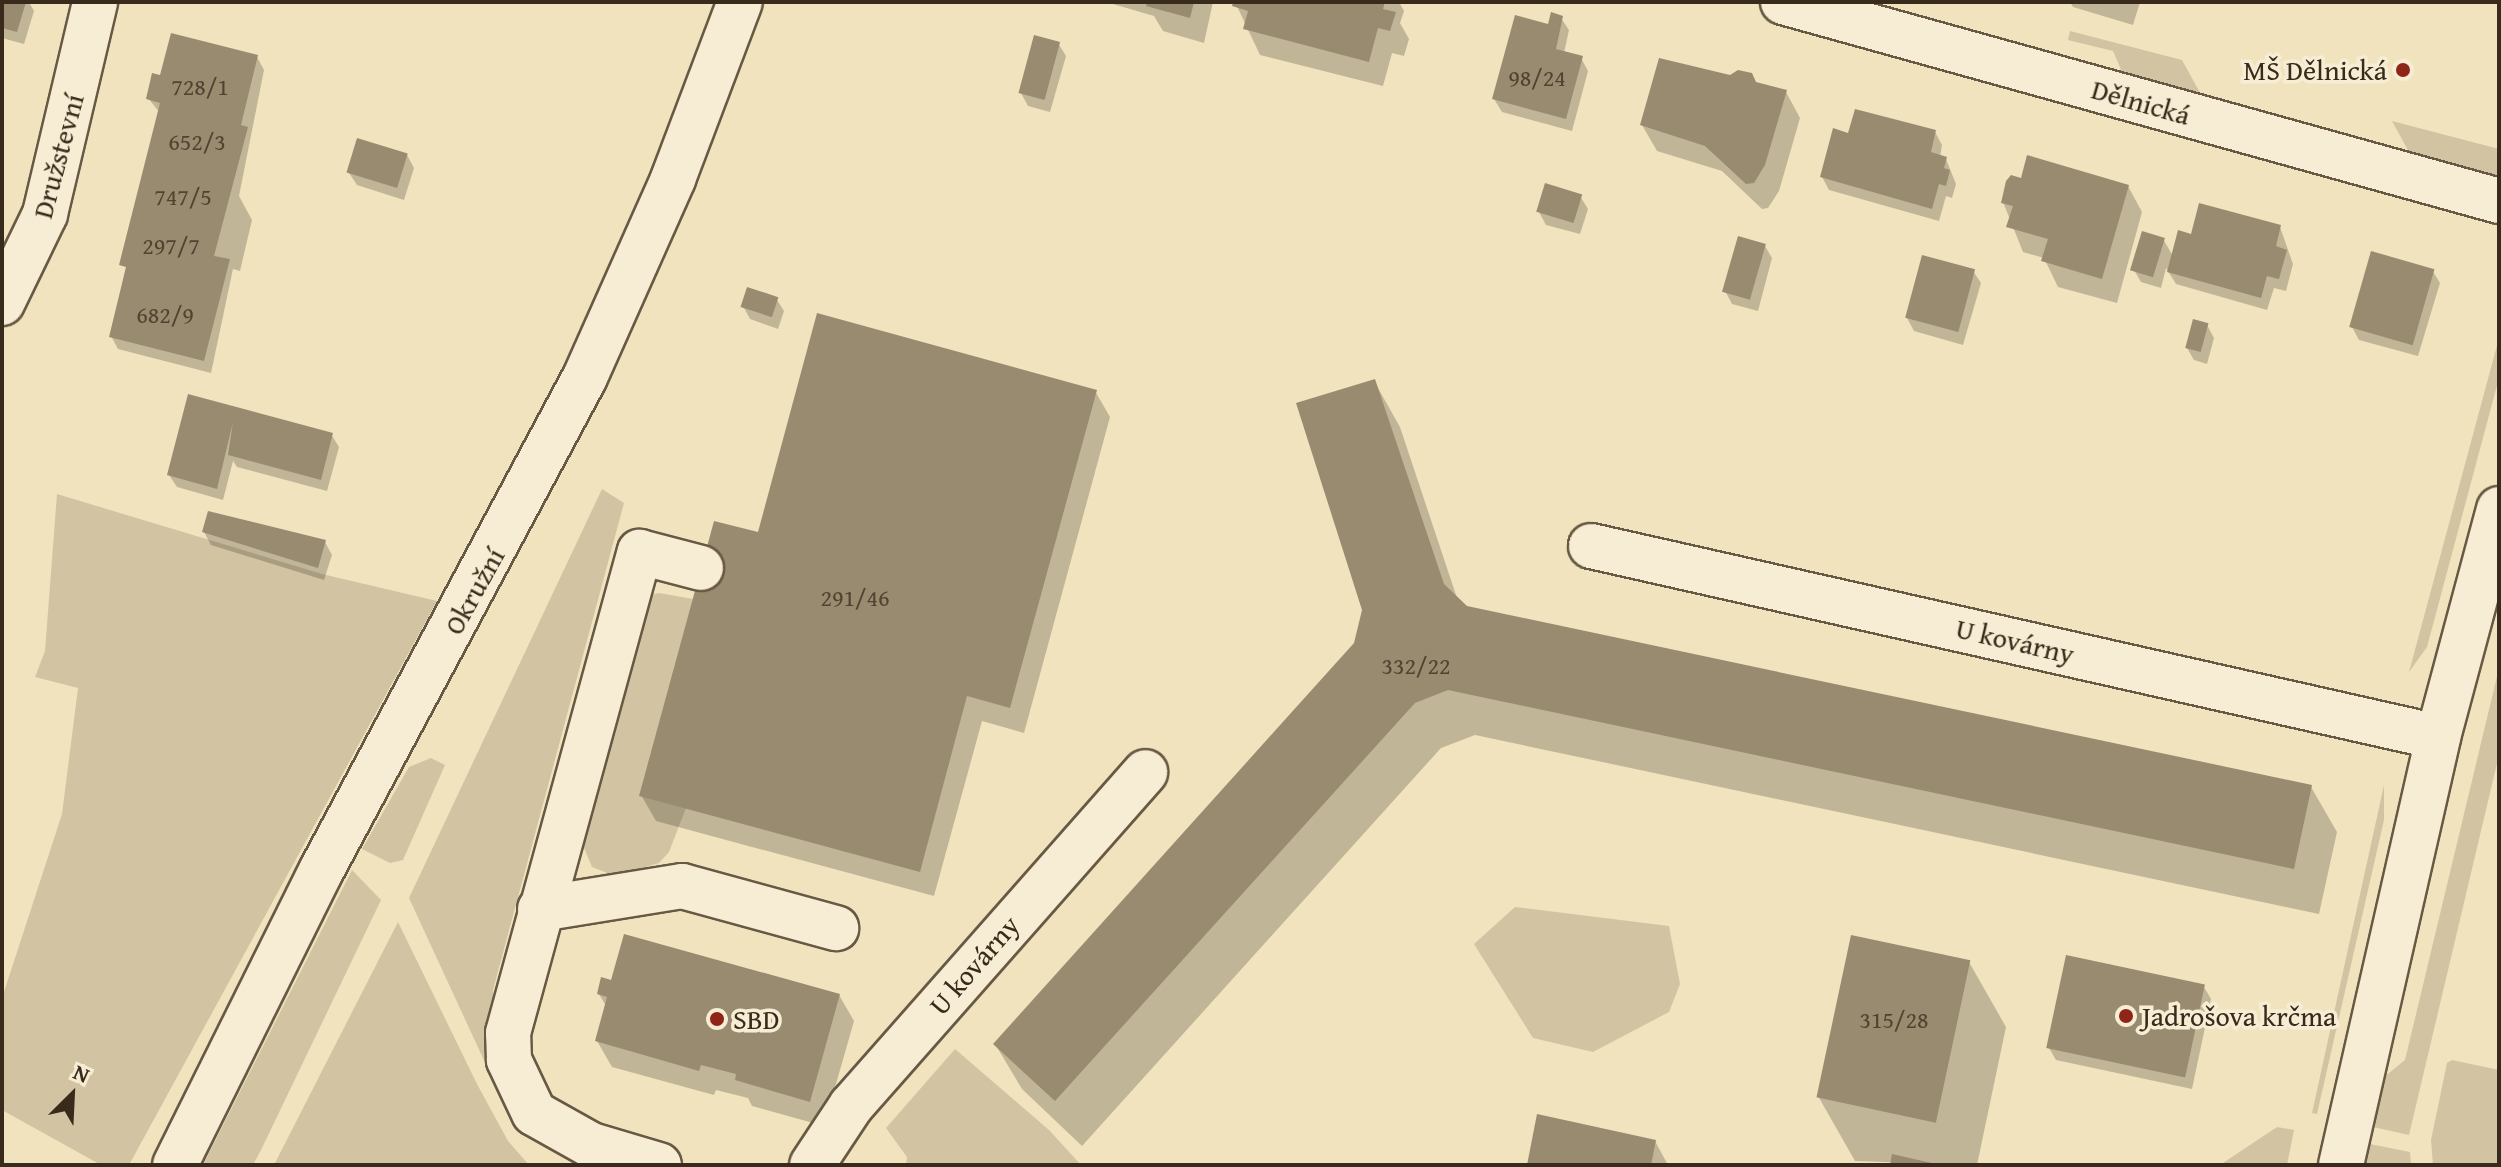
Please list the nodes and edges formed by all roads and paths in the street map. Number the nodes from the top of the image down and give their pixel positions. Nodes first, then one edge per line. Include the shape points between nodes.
1 (95, 2) edge
2 (740, 2) edge
3 (1783, 2) edge
4 (2499, 201) edge
5 (2, 303) edge
6 (2499, 509) edge
7 (1591, 546) dead end
8 (701, 568) dead end
9 (2438, 737) junction
10 (1145, 772) dead end
11 (537, 920) junction
12 (836, 928) dead end
13 (175, 1165) edge
14 (659, 1165) edge
15 (812, 1165) edge
16 (2341, 1165) edge

1 - 5 street, Družstevní via 45,214
2 - 13 street, Okružní via 668,192 592,364 321,871
3 - 4 street, Dělnická
6 - 9 street
7 - 9 street, U kovárny
8 - 11 street via 640,552
9 - 16 street
10 - 15 street, U kovárny via 851,1106
11 - 12 street via 682,886
11 - 14 street via 508,1033 509,1060 521,1091 534,1113 559,1131

